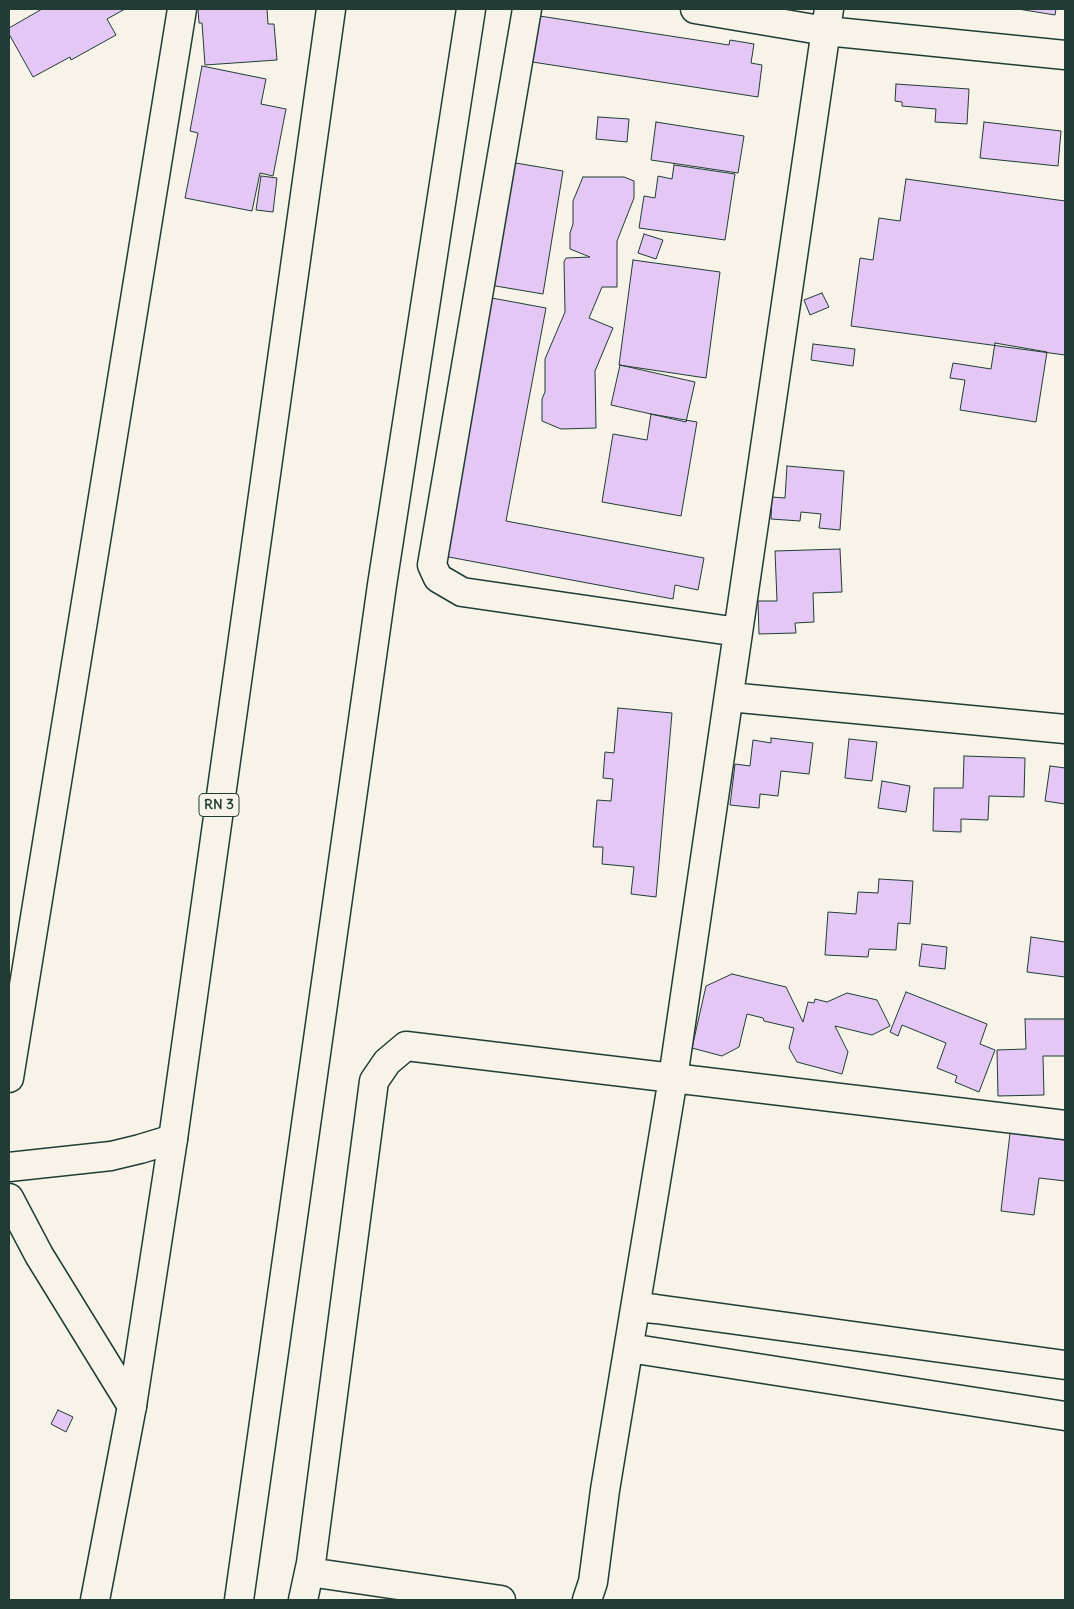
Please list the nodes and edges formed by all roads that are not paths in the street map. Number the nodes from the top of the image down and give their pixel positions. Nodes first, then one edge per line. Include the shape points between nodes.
1 (182, 9) edge
2 (331, 9) edge
3 (471, 9) edge
4 (527, 9) edge
5 (695, 9) edge
6 (828, 20) edge
7 (1065, 55) edge
8 (738, 632) junction
9 (729, 697) junction
10 (1065, 729) edge
11 (17, 977) edge
12 (9, 1078) edge
13 (673, 1078) junction
14 (1065, 1124) edge
15 (173, 1139) junction
16 (9, 1167) edge
17 (9, 1198) edge
18 (636, 1308) junction
19 (629, 1348) junction
20 (1065, 1364) edge
21 (132, 1406) junction
22 (1065, 1416) edge
23 (309, 1572) junction
24 (96, 1600) edge
25 (239, 1600) edge
26 (303, 1600) edge
27 (501, 1600) edge
28 (587, 1600) edge

1 - 11 street
2 - 15 street, RN 3
3 - 25 street via 382,585
4 - 8 street via 432,565 438,578 462,592
5 - 6 street
6 - 7 street
6 - 8 street
8 - 9 street
9 - 10 street
9 - 13 street
11 - 12 street
13 - 14 street
13 - 18 street
13 - 23 street via 406,1046 387,1062 374,1081
15 - 16 street via 111,1156
15 - 21 street, RN 3
17 - 21 street via 39,1254
18 - 19 street
18 - 20 street
19 - 22 street
19 - 28 street via 593,1582
21 - 24 street, RN 3
23 - 26 street
23 - 27 street

